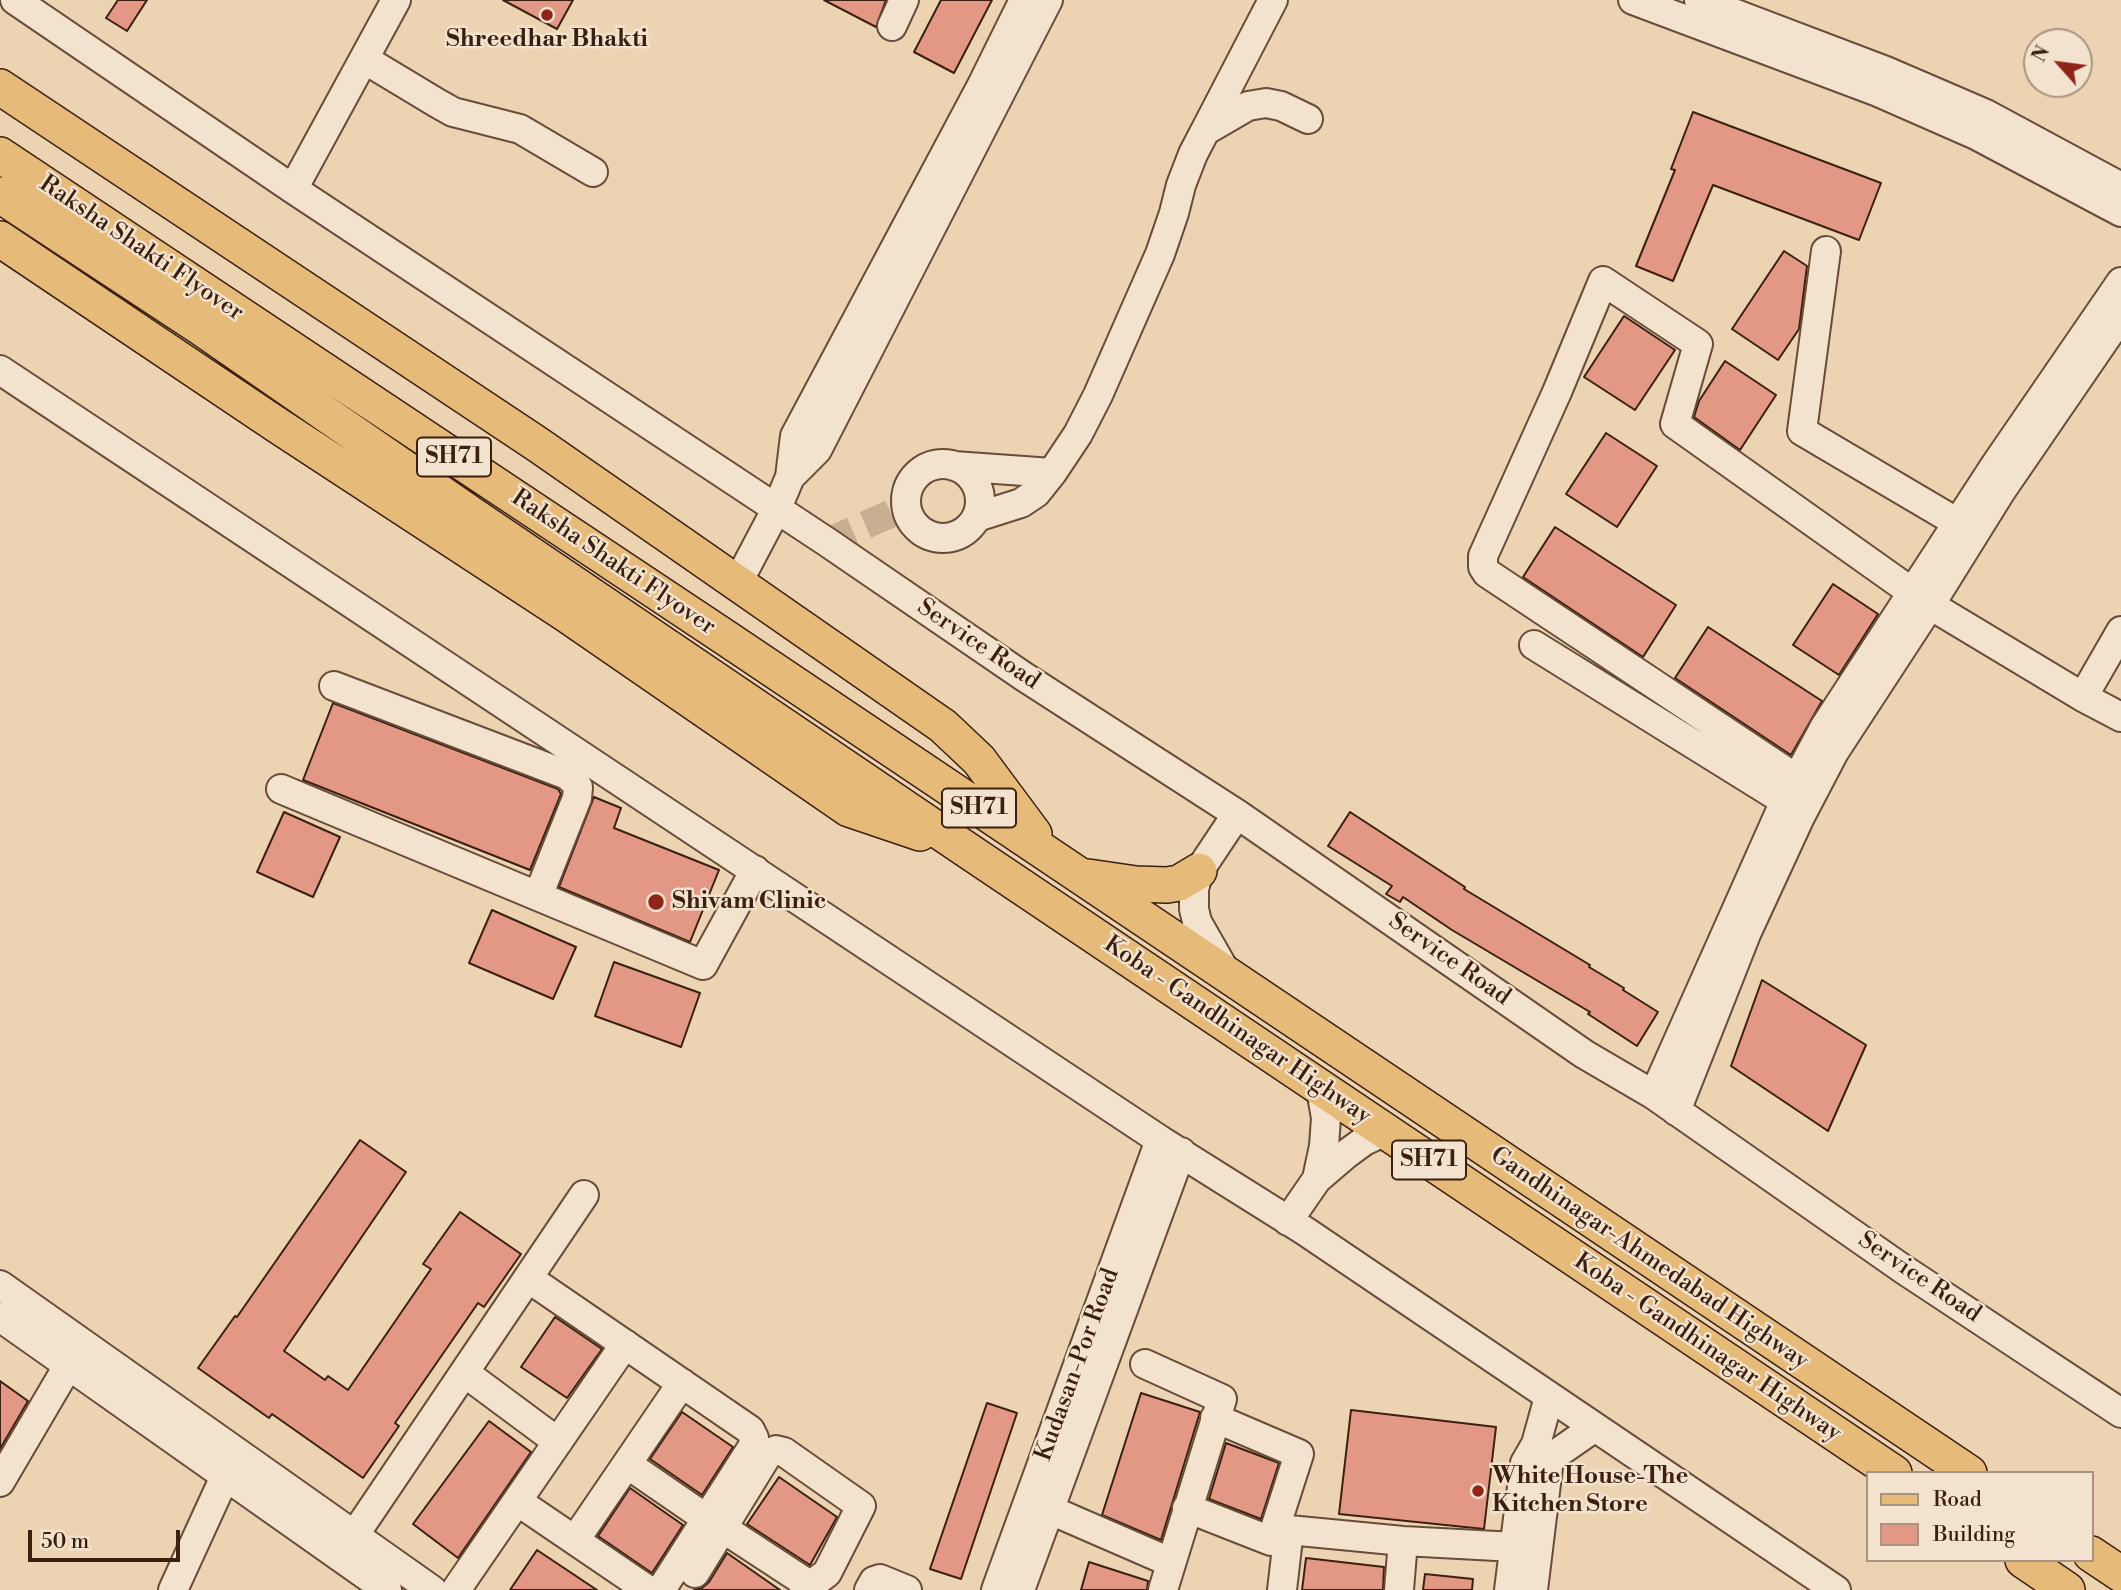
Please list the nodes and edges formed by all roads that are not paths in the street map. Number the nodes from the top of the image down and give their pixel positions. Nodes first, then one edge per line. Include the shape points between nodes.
1 (15, 0) edge
2 (396, 0) edge
3 (904, 0) edge
4 (1024, 0) edge
5 (1048, 0) edge
6 (1273, 0) edge
7 (1633, 0) edge
8 (1699, 0) edge
9 (892, 26) dead end
10 (364, 59) junction
11 (0, 86) edge
12 (1308, 119) dead end
13 (1205, 131) junction
14 (0, 155) edge
15 (593, 172) dead end
16 (2121, 187) edge
17 (293, 189) junction
18 (0, 195) edge
19 (2121, 212) edge
20 (0, 239) edge
21 (1826, 251) dead end
22 (2121, 282) edge
23 (2121, 316) edge
24 (0, 370) edge
25 (954, 466) junction
26 (1052, 473) junction
27 (790, 477) junction
28 (777, 508) junction
29 (977, 517) junction
30 (1958, 523) junction
31 (738, 582) junction
32 (1922, 599) junction
33 (2121, 631) edge
34 (1534, 645) dead end
35 (334, 686) dead end
36 (2083, 696) junction
37 (2121, 717) edge
38 (281, 789) dead end
39 (1791, 790) junction
40 (1237, 814) junction
41 (963, 848) junction
42 (1064, 866) junction
43 (755, 870) junction
44 (1199, 872) junction
45 (538, 896) junction
46 (1738, 929) junction
47 (1228, 976) junction
48 (1321, 1089) junction
49 (1665, 1103) junction
50 (1386, 1130) junction
51 (1170, 1146) junction
52 (1317, 1179) junction
53 (584, 1195) dead end
54 (1287, 1220) junction
55 (528, 1278) junction
56 (0, 1285) edge
57 (0, 1317) edge
58 (625, 1343) junction
59 (1145, 1364) dead end
60 (68, 1366) junction
61 (465, 1373) junction
62 (682, 1383) junction
63 (1549, 1397) junction
64 (2121, 1413) edge
65 (1215, 1418) junction
66 (1595, 1427) junction
67 (558, 1442) junction
68 (1543, 1452) junction
69 (231, 1464) junction
70 (627, 1464) junction
71 (1891, 1471) edge
72 (1966, 1471) edge
73 (0, 1482) edge
74 (517, 1501) junction
75 (1039, 1505) junction
76 (1187, 1508) junction
77 (715, 1524) junction
78 (575, 1540) junction
79 (1403, 1541) junction
80 (347, 1546) junction
81 (1526, 1548) junction
82 (2093, 1555) edge
83 (1170, 1562) junction
84 (2026, 1562) edge
85 (2121, 1574) edge
86 (808, 1588) edge
87 (173, 1590) edge
88 (387, 1590) edge
89 (432, 1590) edge
90 (456, 1590) edge
91 (648, 1590) edge
92 (661, 1590) edge
93 (684, 1590) edge
94 (869, 1590) edge
95 (907, 1590) edge
96 (996, 1590) edge
97 (1020, 1590) edge
98 (1163, 1590) edge
99 (1282, 1590) edge
100 (1399, 1590) edge
101 (1509, 1590) edge
102 (1533, 1590) edge
103 (1836, 1590) edge
104 (2067, 1590) edge

1 - 17 street, Service Road
2 - 10 street
3 - 9 street
4 - 27 street via 795,436
5 - 27 street via 817,450
6 - 13 street
7 - 19 street via 1976,135
8 - 16 street via 1986,114
10 - 15 street via 453,112 520,130
10 - 17 street
11 - 31 main road
12 - 13 street via 1266,103 1248,106
13 - 26 street via 1181,185 1160,254 1103,383
14 - 42 main road, Raksha Shakti Flyover / SH71
17 - 28 street, Service Road
18 - 41 main road, Raksha Shakti Flyover / SH71
20 - 41 main road via 566,614 849,809
21 - 30 street via 1802,431
22 - 30 street
23 - 32 street
24 - 43 street
25 - 26 street
25 - 29 street via 977,486
25 - 29 street via 933,466 915,477 906,496 909,517 923,533 943,539 963,533
26 - 29 street via 1021,503
27 - 28 street
28 - 31 street
28 - 40 street, Service Road via 1023,676
30 - 32 street
31 - 42 main road via 943,726 979,760
32 - 36 street
32 - 39 street via 1831,718
32 - 39 street via 1675,424 1698,344 1604,281 1483,555 1483,567
32 - 46 street
33 - 36 street
34 - 39 street
35 - 45 street via 574,780 577,798
36 - 37 street
38 - 45 street
39 - 46 street
40 - 44 street
40 - 49 street, Service Road via 1584,1054
41 - 48 main road, Koba - Gandhinagar Highway / SH71
42 - 44 main road via 1110,881 1156,886 1179,883
42 - 47 main road, Gandhinagar-Ahmedabad Highway / SH71
43 - 45 street via 703,965
43 - 51 street
44 - 47 street via 1194,889 1197,922
46 - 49 street
47 - 72 main road, Gandhinagar-Ahmedabad Highway / SH71
48 - 50 main road, Koba - Gandhinagar Highway / SH71
48 - 52 street via 1326,1118
49 - 64 street, Service Road
50 - 52 street
50 - 71 main road, Koba - Gandhinagar Highway / SH71
51 - 54 street
51 - 75 street, Kudasan-Por Road
52 - 54 street
53 - 55 street
54 - 63 street
55 - 58 street
55 - 61 street
56 - 69 street
57 - 60 street
58 - 62 street
58 - 67 street
59 - 65 street via 1222,1399
60 - 69 street
60 - 73 street
61 - 67 street
61 - 80 street
62 - 70 street
62 - 77 street via 750,1430 754,1438
63 - 66 street
63 - 68 street
65 - 76 street
65 - 76 street via 1298,1454 1271,1541
66 - 68 street
66 - 103 street
67 - 74 street
68 - 81 street via 1525,1462
69 - 80 street
69 - 87 street
70 - 77 street
70 - 78 street
74 - 78 street
74 - 90 street
75 - 83 street
75 - 96 street, Kudasan-Por Road
75 - 97 street, Kudasan-Por Road
76 - 83 street
77 - 86 street
77 - 86 street via 768,1454 784,1452 861,1506 827,1573
77 - 92 street
77 - 93 street
78 - 91 street
79 - 81 street
79 - 99 street via 1289,1530
79 - 100 street
80 - 88 street
80 - 89 street
81 - 101 street
81 - 102 street
82 - 85 main road
83 - 98 street
84 - 104 main road
94 - 95 street via 880,1579

